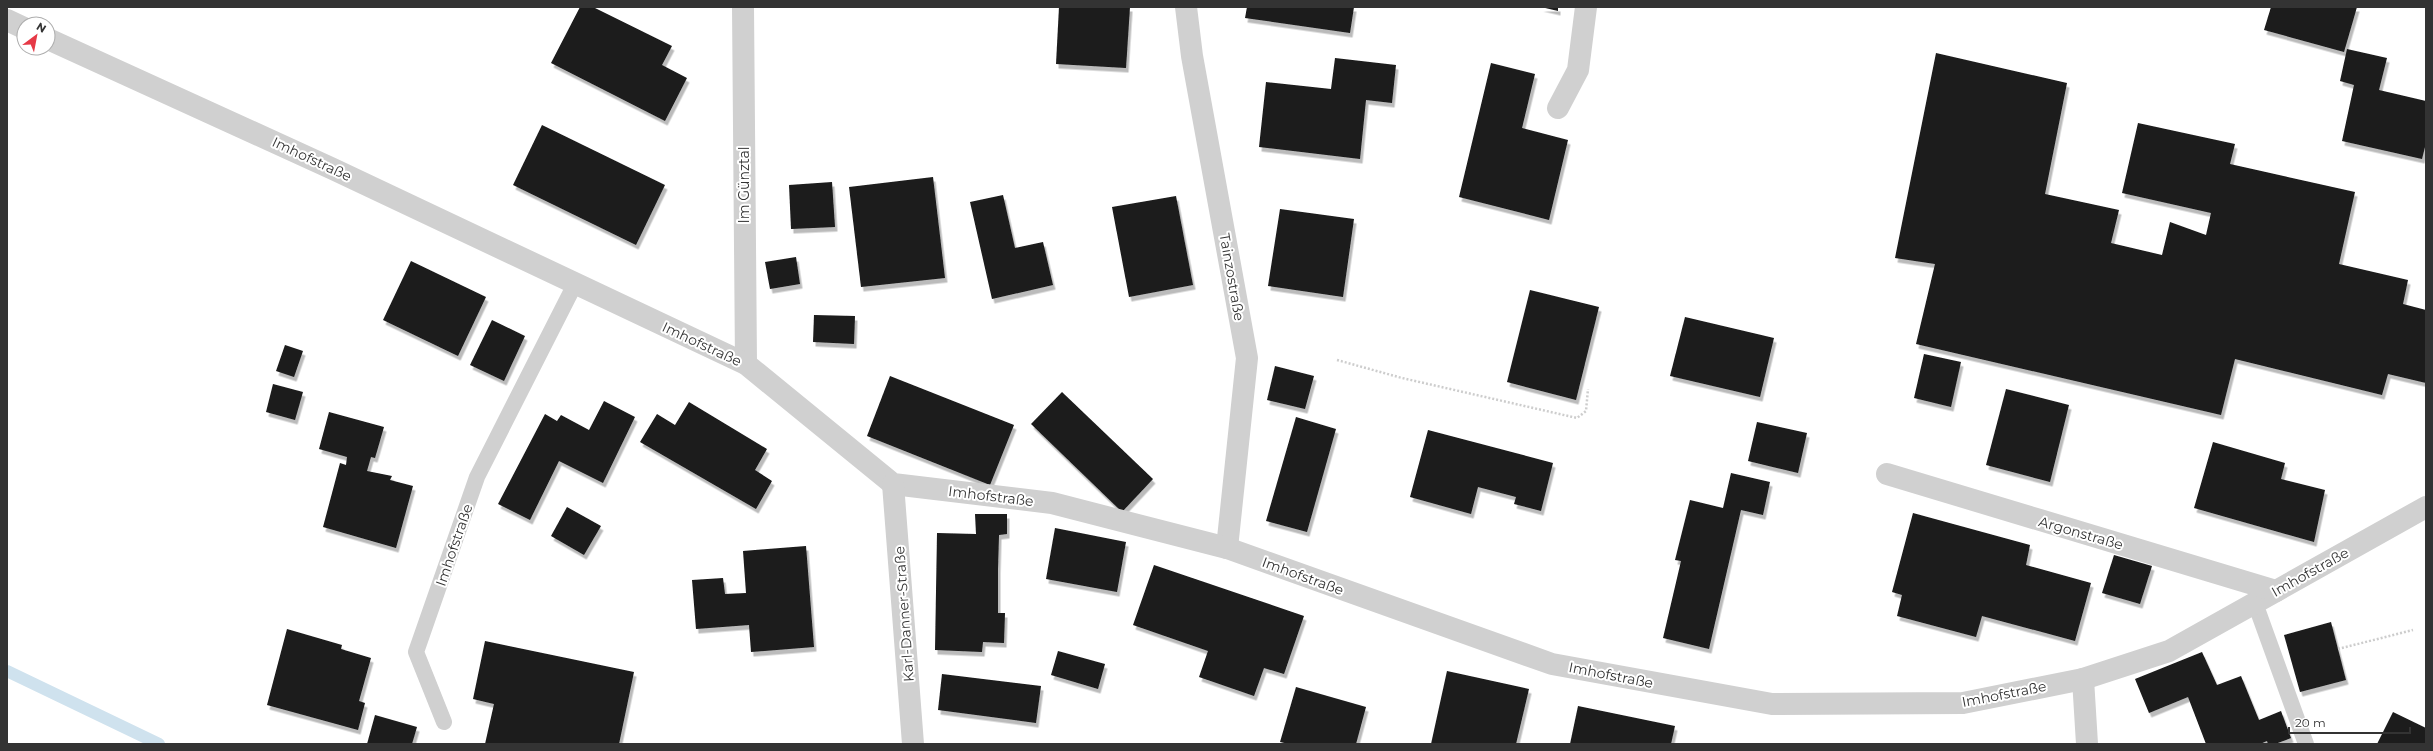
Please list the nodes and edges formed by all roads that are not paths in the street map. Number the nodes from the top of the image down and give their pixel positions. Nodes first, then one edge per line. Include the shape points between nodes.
1 (743, 7) edge
2 (1186, 7) edge
3 (1586, 7) edge
4 (56, 42) edge
5 (1558, 108) dead end
6 (575, 284) junction
7 (746, 364) junction
8 (1886, 474) dead end
9 (893, 484) junction
10 (2426, 507) edge
11 (1227, 548) junction
12 (2276, 591) junction
13 (2255, 603) junction
14 (2083, 679) junction
15 (444, 722) dead end
16 (913, 744) edge
17 (2087, 744) edge
18 (2306, 744) edge

1 - 7 street, Im Günztal
2 - 11 street, Tainzostraße via 1192,56 1246,358
3 - 5 street via 1578,70
4 - 6 street, Imhofstraße
6 - 7 street, Imhofstraße
6 - 15 lane, Imhofstraße via 477,477 416,652
7 - 9 street, Imhofstraße
8 - 12 street, Argonstraße
9 - 11 street, Imhofstraße via 1052,503
9 - 16 street, Karl-Danner-Straße
10 - 12 street, Imhofstraße
11 - 14 street, Imhofstraße via 1552,664 1772,704 1963,704
12 - 13 street, Imhofstraße
13 - 14 street, Imhofstraße via 2169,651
13 - 18 lane
14 - 17 street

